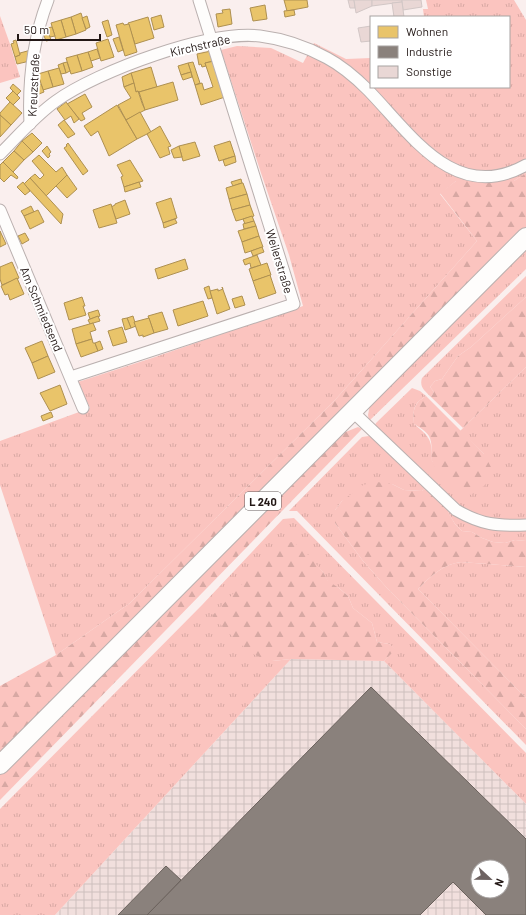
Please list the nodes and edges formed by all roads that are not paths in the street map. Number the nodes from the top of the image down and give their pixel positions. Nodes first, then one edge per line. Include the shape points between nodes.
1 (48, 0) edge
2 (200, 0) edge
3 (212, 40) junction
4 (30, 124) junction
5 (0, 154) edge
6 (526, 165) edge
7 (0, 210) edge
8 (526, 237) edge
9 (71, 377) junction
10 (83, 408) dead end
11 (352, 411) junction
12 (526, 525) edge
13 (0, 765) edge

1 - 4 street, Kreuzstraße via 37,33 32,64
2 - 3 street
3 - 4 street, Kirchstraße via 157,55 104,75 57,100
3 - 6 street, Kirchstraße via 261,36 294,44 328,59 367,89 416,143 456,171 476,176 493,176 510,173
3 - 9 street, Weilerstraße via 294,304
4 - 5 street, Kirchstraße
7 - 9 street, Am Schmiedsend
8 - 11 main road, L 240
9 - 10 street, Am Schmiedsend
11 - 12 street via 456,510 487,524
11 - 13 main road, L 240

